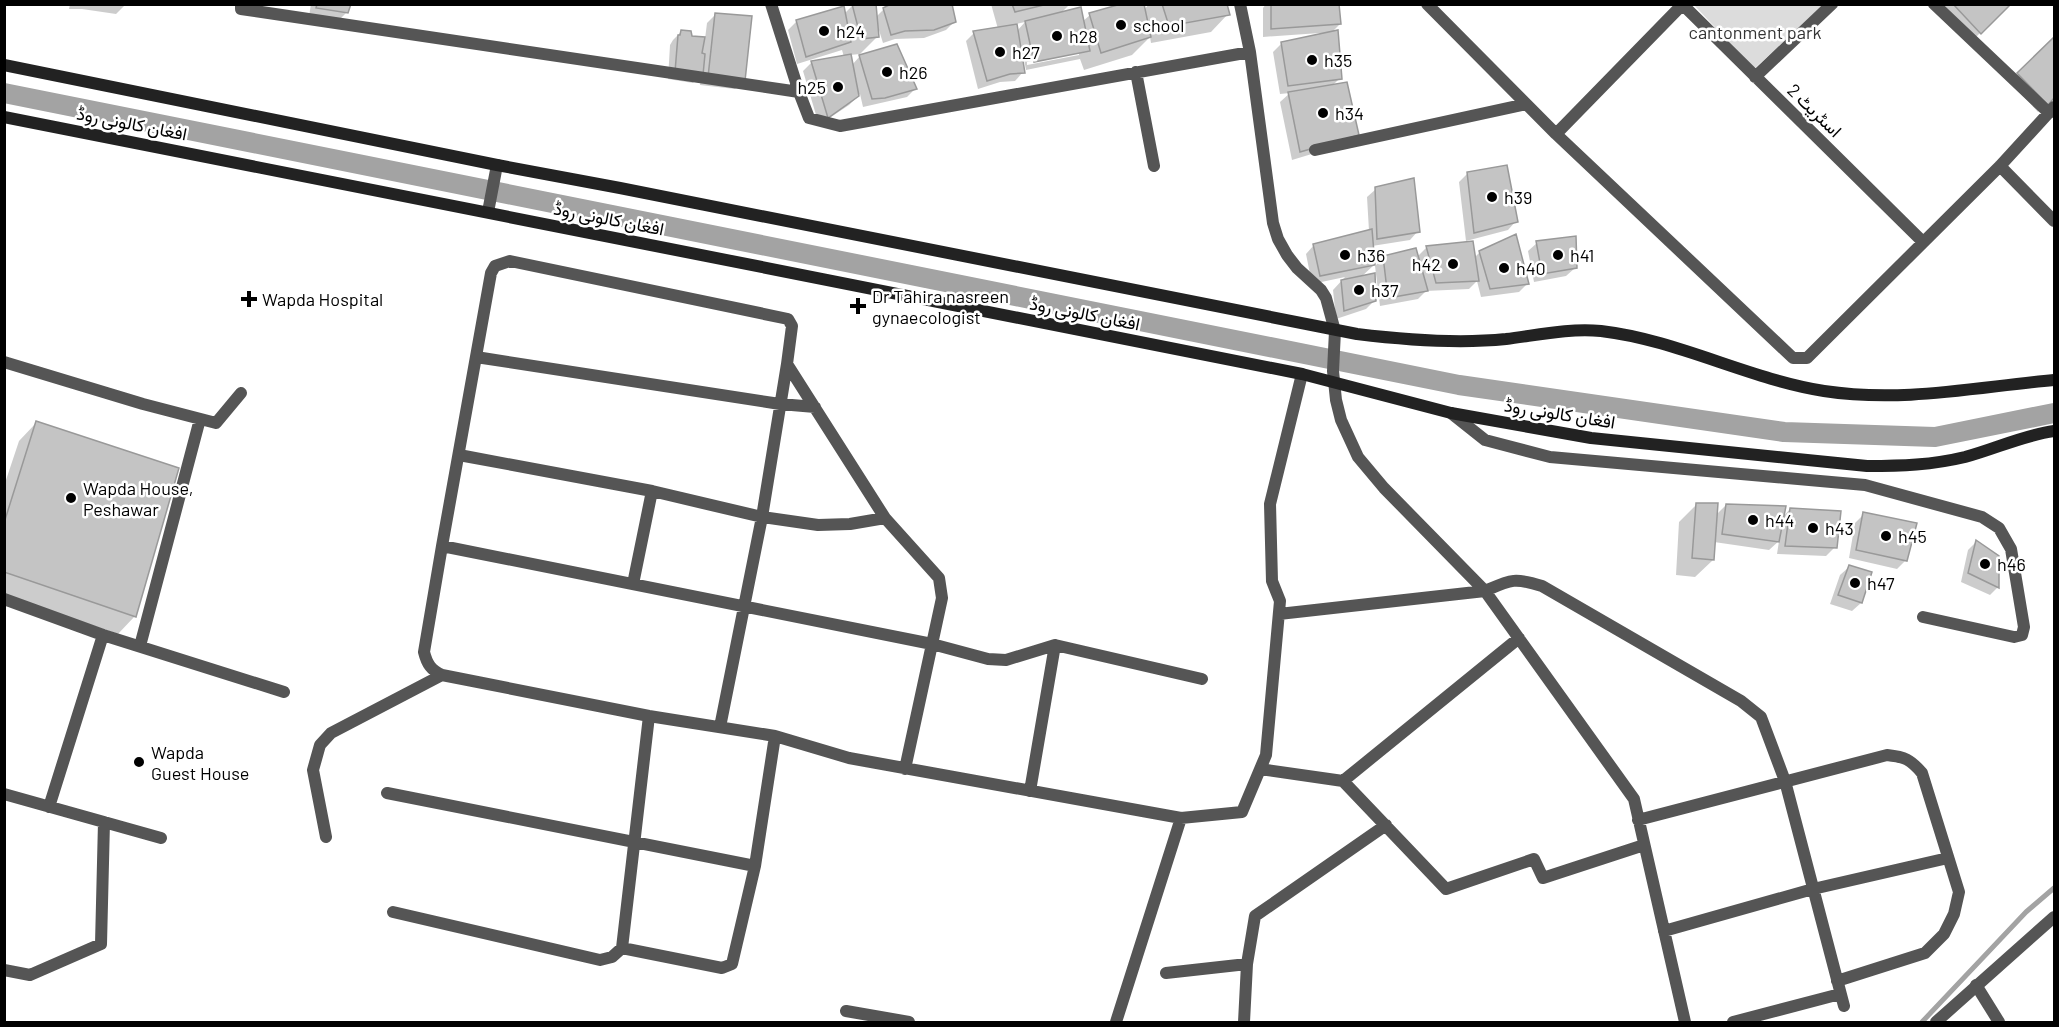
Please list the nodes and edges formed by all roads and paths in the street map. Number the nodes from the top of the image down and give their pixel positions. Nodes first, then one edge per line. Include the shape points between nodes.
1 (241, 4) edge
2 (771, 4) edge
3 (1240, 4) edge
4 (1427, 4) edge
5 (1832, 4) edge
6 (1934, 4) edge
7 (1682, 5) edge
8 (1250, 52) junction
9 (4, 65) edge
10 (1136, 72) junction
11 (1755, 77) junction
12 (799, 92) junction
13 (1526, 104) junction
14 (2052, 110) edge
15 (4, 117) edge
16 (1556, 134) junction
17 (1315, 150) dead end
18 (497, 165) junction
19 (1154, 166) dead end
20 (2000, 166) junction
21 (488, 212) junction
22 (2055, 221) edge
23 (1923, 242) junction
24 (1335, 331) junction
25 (476, 357) junction
26 (4, 362) edge
27 (787, 364) junction
28 (1302, 374) junction
29 (1333, 377) junction
30 (2055, 380) edge
31 (241, 393) dead end
32 (780, 404) junction
33 (815, 407) junction
34 (1451, 413) junction
35 (200, 419) junction
36 (2055, 431) edge
37 (459, 455) junction
38 (652, 491) junction
39 (762, 517) junction
40 (885, 518) junction
41 (442, 546) junction
42 (633, 584) junction
43 (1485, 591) junction
44 (4, 599) edge
45 (743, 607) junction
46 (1279, 614) junction
47 (1923, 617) dead end
48 (103, 634) junction
49 (1519, 638) junction
50 (932, 644) junction
51 (1055, 645) junction
52 (140, 646) junction
53 (442, 675) junction
54 (1202, 679) dead end
55 (284, 692) dead end
56 (649, 716) junction
57 (720, 727) junction
58 (775, 736) junction
59 (905, 769) junction
60 (1260, 769) junction
61 (1785, 780) junction
62 (1343, 781) junction
63 (1030, 791) junction
64 (387, 793) dead end
65 (4, 794) edge
66 (49, 807) junction
67 (1181, 818) junction
68 (1638, 820) junction
69 (104, 822) junction
70 (1386, 825) junction
71 (326, 837) dead end
72 (161, 838) dead end
73 (636, 841) junction
74 (1644, 845) junction
75 (1948, 858) junction
76 (755, 866) junction
77 (1813, 890) junction
78 (393, 912) dead end
79 (2055, 917) edge
80 (1664, 931) junction
81 (622, 948) junction
82 (1247, 964) junction
83 (4, 969) edge
84 (1166, 973) dead end
85 (1837, 981) junction
86 (1976, 985) junction
87 (846, 1011) dead end
88 (909, 1023) edge
89 (1116, 1023) edge
90 (1244, 1023) edge
91 (1685, 1023) edge
92 (1733, 1023) edge
93 (1936, 1023) edge
94 (1999, 1023) edge

1 - 12 street via 240,9
2 - 12 street
3 - 8 street
4 - 13 street
5 - 11 street
6 - 14 street
7 - 11 street, اسٹریٹ 2
7 - 16 street
8 - 10 street
8 - 24 street via 1273,223 1287,255 1326,298
9 - 18 main road
10 - 12 street via 840,126 809,118
10 - 19 street
11 - 23 street, اسٹریٹ 2
13 - 16 street
13 - 17 street
14 - 20 street
15 - 21 main road, افغان کالونی روڈ
16 - 23 street via 1793,358 1807,357
18 - 21 street
18 - 24 main road
20 - 22 street
20 - 23 street
21 - 28 main road, افغان کالونی روڈ
24 - 29 street
24 - 30 main road via 1458,341 1600,331 1674,348 1793,384 1863,395 1909,396
25 - 27 street via 491,273 495,266 510,261 788,319 792,326
25 - 32 street
25 - 37 street
26 - 35 street
27 - 32 street
27 - 33 street
28 - 29 main road, افغان کالونی روڈ
28 - 46 street via 1270,504 1272,581 1280,601
29 - 34 main road, افغان کالونی روڈ
29 - 43 street via 1341,420 1358,457
31 - 35 street via 216,423
32 - 33 street
32 - 39 street
33 - 40 street
34 - 36 main road, افغان کالونی روڈ via 1591,438 1868,466 1934,464
34 - 47 street via 1485,440 1550,456 1865,485 1982,517 1999,528 2011,549 2022,635 2014,637
35 - 52 street
37 - 38 street
37 - 41 street
38 - 39 street
38 - 42 street
39 - 40 street via 818,525
39 - 45 street
40 - 50 street via 939,578 942,598
41 - 42 street
41 - 53 street via 424,652 433,671
42 - 45 street
43 - 46 street
43 - 49 street
43 - 61 street via 1510,580 1542,586 1741,701 1761,717
44 - 48 street
45 - 50 street
45 - 57 street
46 - 60 street via 1266,755
48 - 52 street
48 - 66 street
49 - 62 street
49 - 68 street via 1634,799
50 - 51 street via 1006,660
50 - 59 street
51 - 54 street
51 - 63 street
52 - 55 street
53 - 56 street
53 - 71 street via 331,733 320,745 313,770
56 - 57 street
56 - 73 street
57 - 58 street
58 - 59 street via 849,758
58 - 76 street
59 - 63 street
60 - 62 street
60 - 67 street via 1242,812
61 - 68 street
61 - 75 street via 1887,755 1912,761 1922,773
61 - 77 street
62 - 70 street
63 - 67 street
64 - 73 street
65 - 66 street
66 - 69 street
67 - 89 street
68 - 74 street
69 - 72 street
69 - 83 street via 101,944 30,975
70 - 74 street via 1446,889 1534,859 1544,878
70 - 82 street via 1255,916
73 - 76 street
73 - 81 street
74 - 80 street
75 - 77 street
75 - 85 street via 1959,892 1944,934 1925,952
76 - 81 street via 732,964 722,969
77 - 80 street
77 - 85 street
78 - 81 street via 600,960 612,957
79 - 86 street
80 - 91 street
82 - 84 street
82 - 90 street
85 - 92 street via 1842,1000
86 - 93 street
86 - 94 street
87 - 88 street

